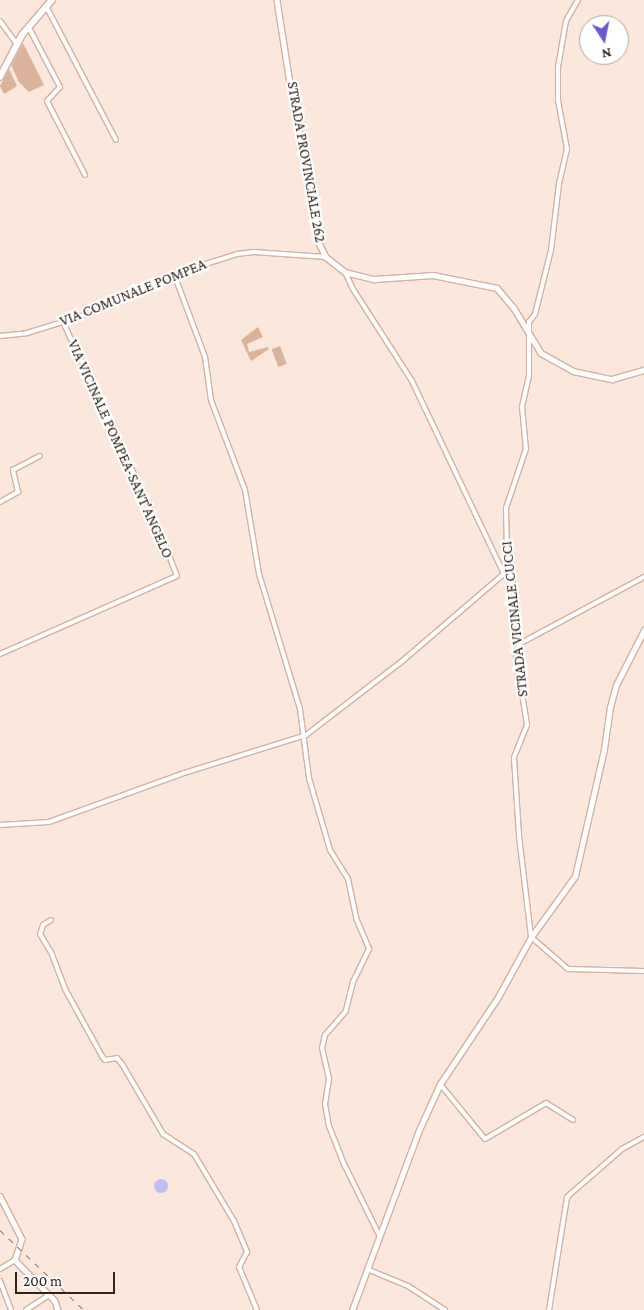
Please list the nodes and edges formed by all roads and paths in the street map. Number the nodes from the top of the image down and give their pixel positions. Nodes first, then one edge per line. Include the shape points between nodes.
1 (52, 0) edge
2 (277, 0) edge
3 (578, 0) edge
4 (46, 6) junction
5 (0, 21) edge
6 (28, 26) junction
7 (17, 44) junction
8 (0, 77) edge
9 (116, 140) dead end
10 (85, 175) dead end
11 (326, 257) junction
12 (345, 272) junction
13 (174, 274) junction
14 (62, 322) junction
15 (528, 332) junction
16 (0, 336) edge
17 (644, 370) edge
18 (38, 456) dead end
19 (0, 502) edge
20 (644, 577) edge
21 (644, 630) edge
22 (519, 644) junction
23 (0, 654) edge
24 (306, 735) junction
25 (0, 824) edge
26 (51, 920) dead end
27 (531, 937) junction
28 (644, 971) edge
29 (440, 1084) junction
30 (573, 1120) dead end
31 (644, 1137) edge
32 (0, 1196) edge
33 (380, 1236) junction
34 (14, 1260) junction
35 (0, 1269) edge
36 (368, 1269) junction
37 (0, 1281) edge
38 (49, 1295) junction
39 (11, 1310) edge
40 (26, 1310) edge
41 (58, 1310) edge
42 (257, 1310) edge
43 (352, 1310) edge
44 (445, 1310) edge
45 (549, 1310) edge

1 - 4 main road
2 - 11 street, STRADA PROVINCIALE 262 via 295,115 313,184 319,243
3 - 15 street, STRADA VICINALE CUCCI via 566,21 558,67 558,100 567,148 559,184 556,226
4 - 6 main road
4 - 9 street
5 - 7 street
6 - 7 main road
6 - 10 street via 60,87 47,101
7 - 8 main road
11 - 12 street, STRADA PROVINCIALE 262
11 - 13 street, VIA COMUNALE POMPEA via 245,253
12 - 15 street, STRADA PROVINCIALE 262 via 374,280 433,275 480,282 497,288
12 - 24 street via 412,381 504,574 400,663
13 - 14 street, VIA COMUNALE POMPEA
13 - 24 street via 205,357 211,400 245,490 260,574
14 - 16 street, VIA COMUNALE POMPEA via 26,333
14 - 23 street, VIA VICINALE POMPEA-SANT'ANGELO via 154,517 177,576
15 - 17 street, STRADA PROVINCIALE 262 via 541,353 589,376 612,379
15 - 22 street, STRADA VICINALE CUCCI via 529,376 522,408 526,449 506,508 507,552 516,600
18 - 19 street via 13,470 18,492
20 - 22 street
21 - 27 main road via 612,700 601,766 575,876
22 - 27 street, STRADA VICINALE CUCCI via 516,656 528,725 514,758
24 - 25 street via 184,773 49,822
24 - 33 street via 309,778 330,850 348,879 356,918 369,949 353,982 346,1011 325,1035 322,1048 329,1079 325,1104 344,1164
26 - 42 street via 43,926 40,934 51,952 64,990 102,1056 105,1060 117,1058 163,1134 194,1154 234,1221 247,1252 239,1267
27 - 28 street via 568,969
27 - 29 main road via 498,997
29 - 30 street via 484,1138 546,1103
29 - 33 main road
31 - 45 street via 622,1150 567,1197
32 - 34 street via 22,1239
33 - 36 main road
34 - 35 street
34 - 38 street
36 - 43 main road
36 - 44 street via 408,1286
37 - 39 street
38 - 40 street
38 - 41 street

